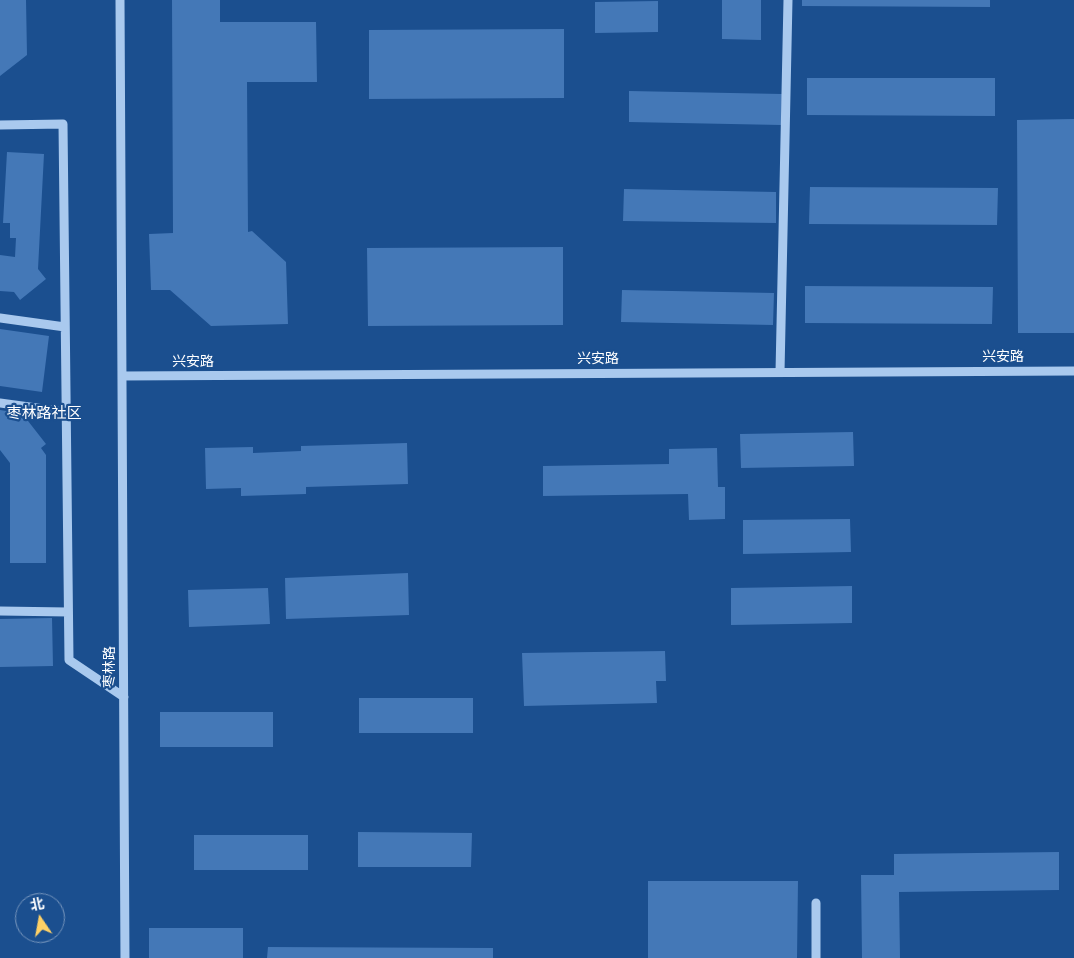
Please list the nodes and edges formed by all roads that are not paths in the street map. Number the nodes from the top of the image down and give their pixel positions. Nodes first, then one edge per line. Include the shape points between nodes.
1 (120, 0) edge
2 (788, 0) edge
3 (0, 125) edge
4 (0, 318) edge
5 (65, 327) junction
6 (1074, 371) edge
7 (780, 372) junction
8 (122, 376) junction
9 (0, 403) edge
10 (66, 412) junction
11 (0, 611) edge
12 (68, 612) junction
13 (124, 696) junction
14 (816, 903) dead end
15 (125, 958) edge
16 (816, 958) edge

1 - 8 street, 枣林路
2 - 7 street
3 - 5 street via 63,124
4 - 5 street
5 - 10 street
6 - 7 street, 兴安路
7 - 8 street, 兴安路
8 - 13 street, 枣林路
9 - 10 street
10 - 12 street
11 - 12 street
12 - 13 street via 69,660
13 - 15 street, 枣林路
14 - 16 street

